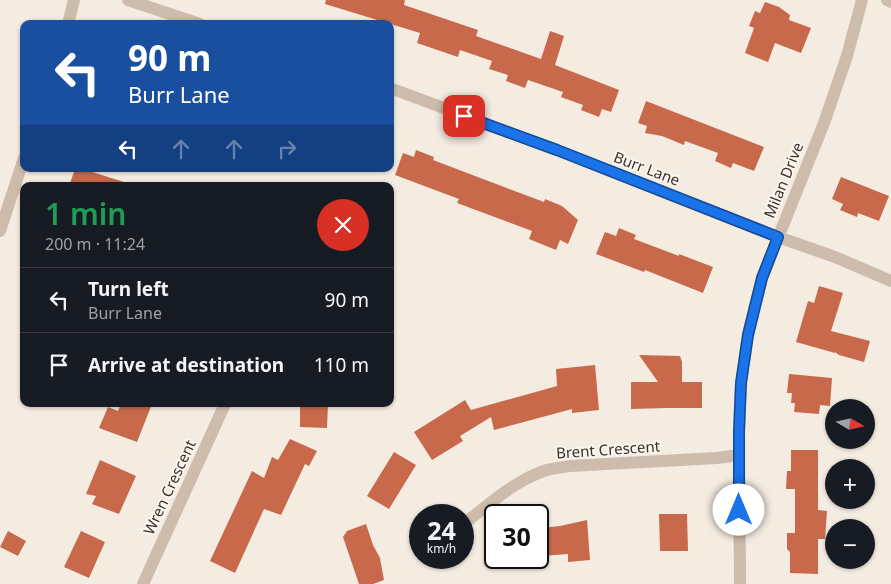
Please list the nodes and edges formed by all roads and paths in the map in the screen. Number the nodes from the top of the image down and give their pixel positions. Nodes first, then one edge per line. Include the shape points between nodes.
1 (74, 0) edge
2 (128, 0) edge
3 (862, 0) edge
4 (887, 0) edge
5 (891, 2) edge
6 (69, 20) edge
7 (188, 20) edge
8 (394, 89) edge
9 (20, 170) edge
10 (0, 231) edge
11 (778, 237) junction
12 (891, 281) edge
13 (224, 407) edge
14 (739, 455) junction
15 (474, 516) edge
16 (143, 584) edge
17 (740, 584) edge

1 - 6 street
2 - 7 street
3 - 11 street, Milan Drive via 824,123
4 - 5 street
8 - 11 street, Burr Lane
9 - 10 street
11 - 12 street, Burr Lane
11 - 14 street, Milan Drive via 762,278 748,335 741,383
13 - 16 street, Wren Crescent
14 - 15 street, Brent Crescent via 547,470 505,491
14 - 17 street, Milan Drive

